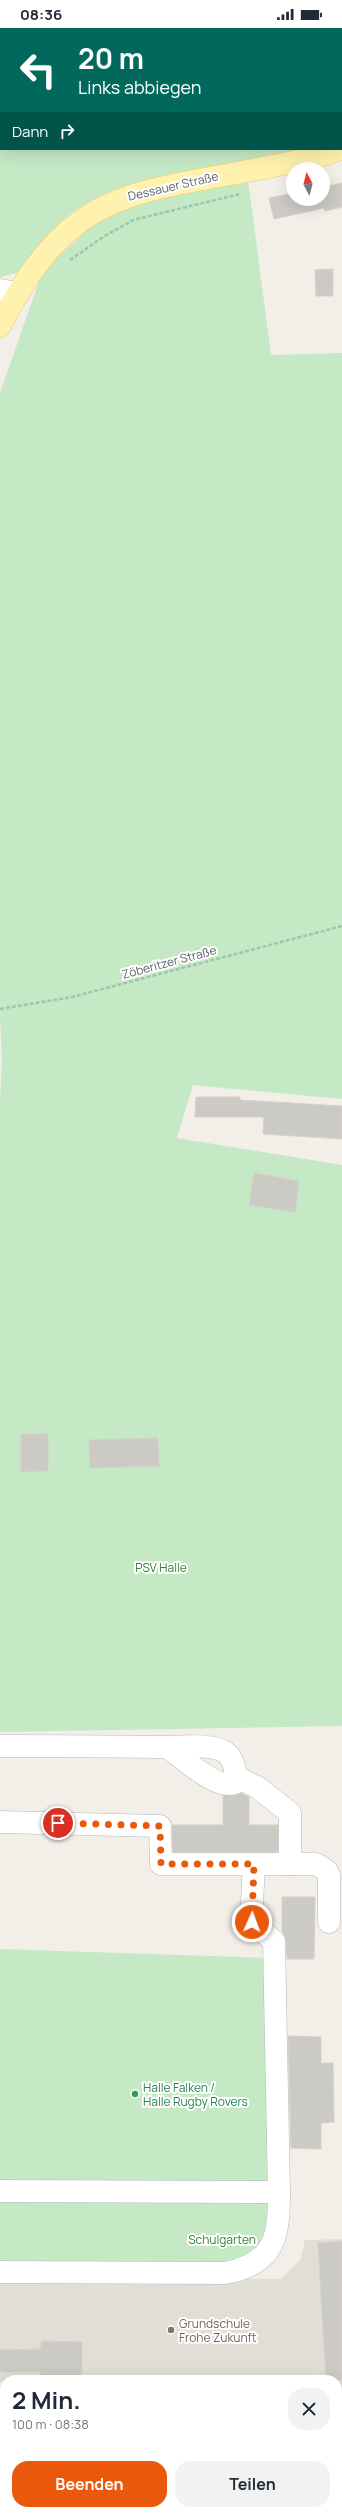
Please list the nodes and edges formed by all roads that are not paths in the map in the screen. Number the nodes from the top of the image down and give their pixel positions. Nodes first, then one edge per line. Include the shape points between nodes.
1 (335, 150) edge
2 (9, 292) edge
3 (0, 326) edge
4 (0, 1746) edge
5 (167, 1747) junction
6 (236, 1777) junction
7 (0, 1822) edge
8 (240, 1861) junction
9 (290, 1864) junction
10 (329, 1922) dead end
11 (0, 2191) edge
12 (279, 2192) junction
13 (0, 2272) edge

1 - 2 main road, Dessauer Straße via 240,183 140,192 92,212 54,244
2 - 3 main road, Dessauer Straße
4 - 5 lane
5 - 6 lane via 208,1777 231,1784 235,1782
5 - 6 lane via 203,1748 226,1752 232,1761
6 - 9 lane via 257,1787 290,1813
7 - 8 lane via 160,1826 161,1864
8 - 9 lane
8 - 12 lane via 252,1922 274,1941
9 - 10 lane via 316,1864 327,1872
11 - 12 lane
12 - 13 lane via 275,2241 259,2261 238,2271

